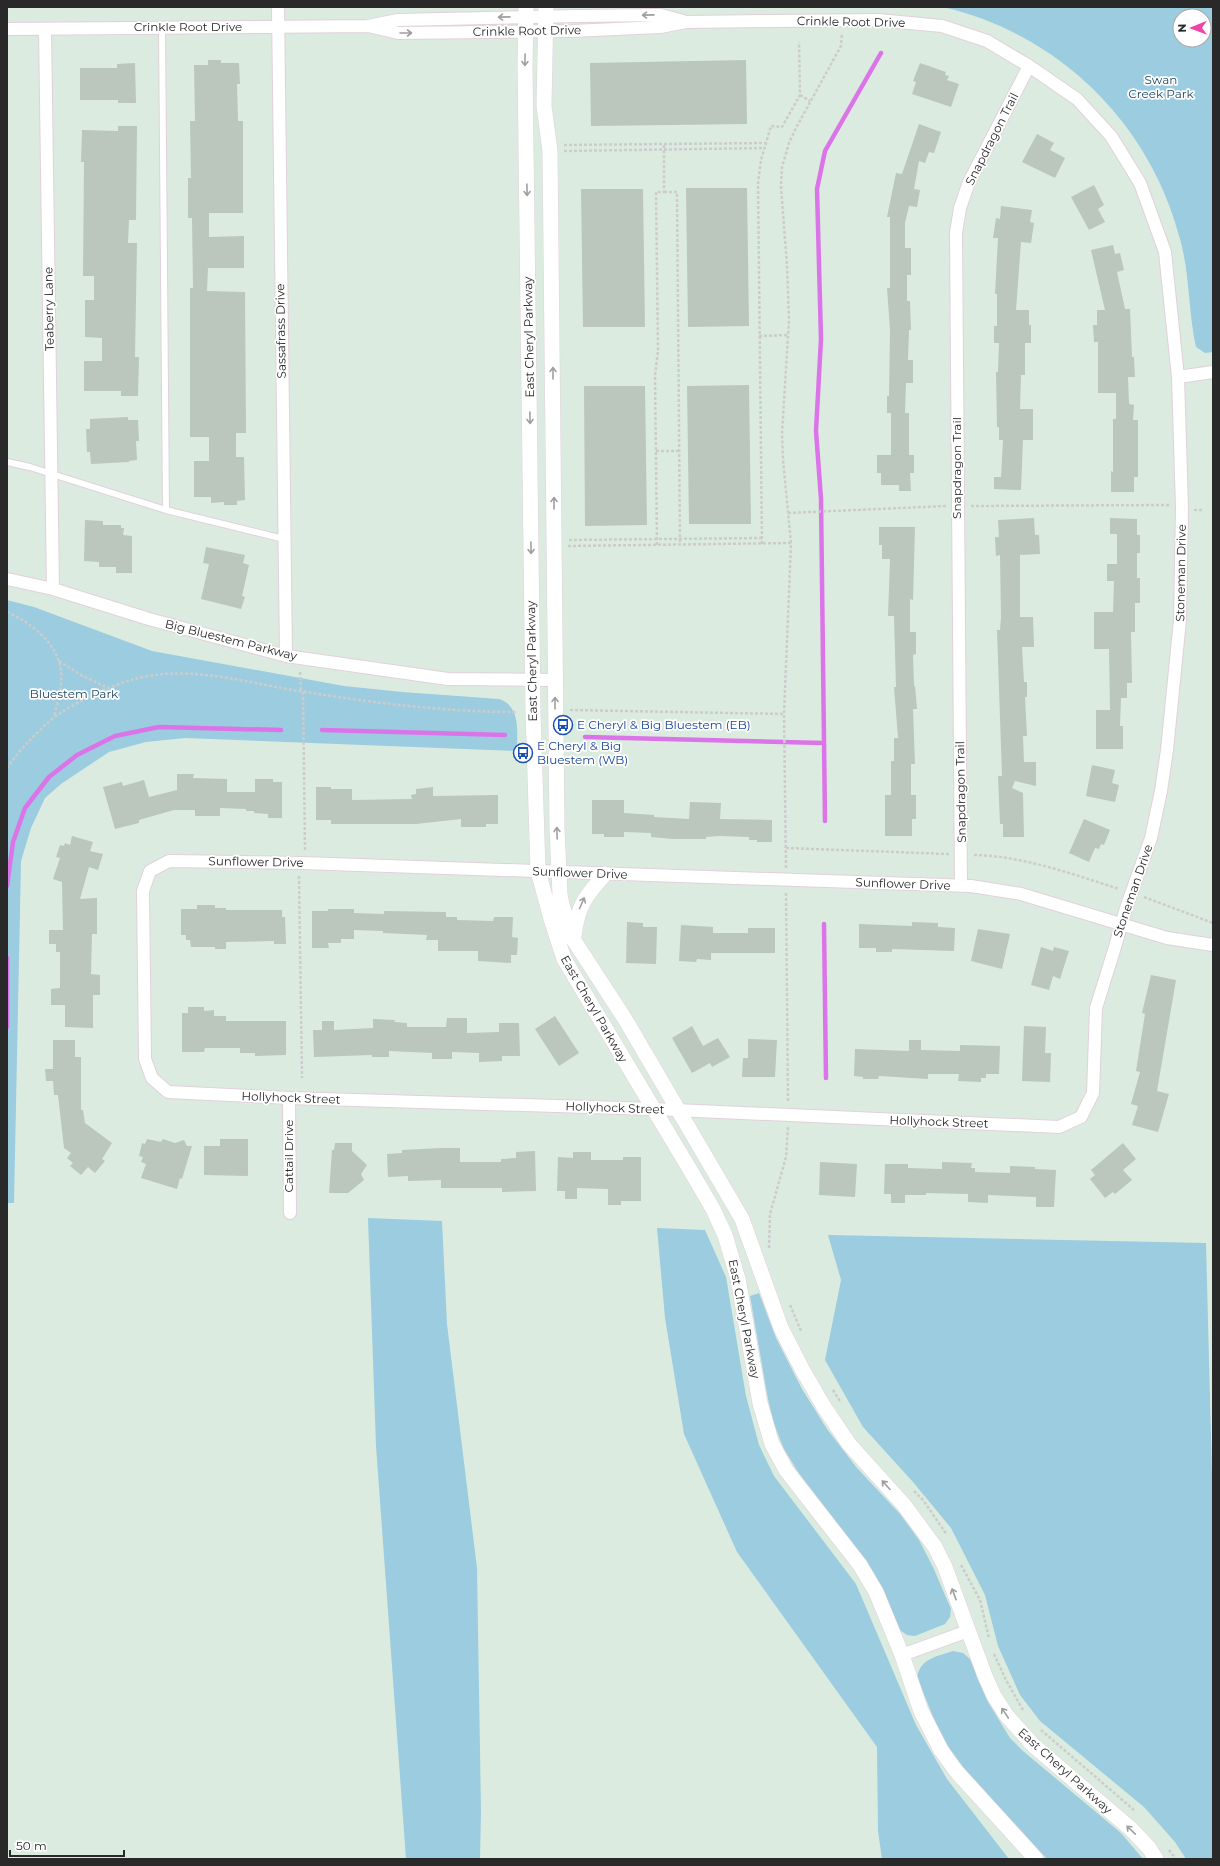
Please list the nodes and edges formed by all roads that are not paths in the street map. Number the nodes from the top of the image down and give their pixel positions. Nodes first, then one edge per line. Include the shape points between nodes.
1 (278, 7) edge
2 (526, 12) edge
3 (546, 12) edge
4 (686, 22) junction
5 (368, 26) junction
6 (278, 27) junction
7 (162, 28) junction
8 (7, 29) edge
9 (45, 29) junction
10 (526, 32) junction
11 (545, 32) junction
12 (1030, 66) junction
13 (1213, 372) edge
14 (1178, 377) junction
15 (7, 462) edge
16 (51, 474) junction
17 (166, 510) junction
18 (284, 539) junction
19 (7, 579) edge
20 (53, 589) junction
21 (286, 656) junction
22 (533, 680) junction
23 (555, 680) junction
24 (538, 871) junction
25 (558, 872) junction
26 (604, 874) junction
27 (961, 886) junction
28 (1121, 925) junction
29 (573, 939) junction
30 (1213, 945) edge
31 (152, 1078) joint
32 (289, 1098) junction
33 (653, 1109) junction
34 (678, 1111) junction
35 (1082, 1117) joint
36 (290, 1214) dead end
37 (968, 1631) junction
38 (902, 1655) junction
39 (1036, 1859) edge
40 (1156, 1859) edge

1 - 6 street, Sassafrass Drive
2 - 3 street, Crinkle Root Drive
2 -> 5 street, Crinkle Root Drive via 398,20
2 - 10 street, East Cheryl Parkway
4 -> 3 street, Crinkle Root Drive via 661,15
3 - 11 street, East Cheryl Parkway
4 - 11 street, Crinkle Root Drive via 660,27
4 - 12 street, Crinkle Root Drive via 878,20 942,26 987,41
5 - 6 street, Crinkle Root Drive
5 -> 10 street, Crinkle Root Drive via 398,33
6 - 7 street, Crinkle Root Drive
6 - 18 street, Sassafrass Drive
7 - 9 street, Crinkle Root Drive
7 - 17 lane
8 - 9 street, Crinkle Root Drive
9 - 16 street, Teaberry Lane
10 - 11 street, Crinkle Root Drive
10 -> 22 street, East Cheryl Parkway
23 -> 11 street, East Cheryl Parkway via 550,148 544,106
12 - 14 street, Stoneman Drive via 1077,99 1111,136 1140,183 1165,252
12 - 27 street, Snapdragon Trail via 969,182 960,208 956,233
13 - 14 street
14 - 28 street, Stoneman Drive via 1182,560 1174,687 1162,791 1151,838
15 - 16 lane
16 - 17 lane
16 - 20 street, Teaberry Lane
17 - 18 lane
18 - 21 street, Sassafrass Drive
19 - 20 street, Big Bluestem Parkway
20 - 21 street, Big Bluestem Parkway via 149,619
21 - 22 street, Big Bluestem Parkway via 448,679
22 - 23 street, Big Bluestem Parkway
22 - 24 street, East Cheryl Parkway
25 -> 23 street, East Cheryl Parkway
24 - 25 street, Sunflower Drive
24 - 31 street, Sunflower Drive via 169,861 150,871 143,891 145,1059
24 - 33 street, East Cheryl Parkway via 564,959
25 - 26 street, Sunflower Drive
25 - 29 street, East Cheryl Parkway via 562,905
26 - 27 street, Sunflower Drive
29 -> 26 street via 576,916 584,897
27 - 28 street, Sunflower Drive via 1021,894
28 - 30 street, Sunflower Drive via 1167,938
28 - 35 street, Stoneman Drive via 1096,1008 1093,1093
29 - 34 street, East Cheryl Parkway
31 - 32 street, Hollyhock Street via 168,1092
32 - 33 street, Hollyhock Street
32 - 36 street, Cattail Drive
33 - 34 street, Hollyhock Street
33 - 38 street, East Cheryl Parkway via 725,1235 738,1280 760,1403 772,1444 786,1470 860,1565 876,1592
34 - 35 street, Hollyhock Street via 1059,1127
37 -> 34 street, East Cheryl Parkway via 935,1547 904,1505 849,1444 824,1408 802,1369 781,1328 742,1219
37 - 38 street
40 -> 37 street, East Cheryl Parkway via 1131,1829 1021,1733 994,1696
38 - 39 street, East Cheryl Parkway via 921,1711 941,1750 956,1771

